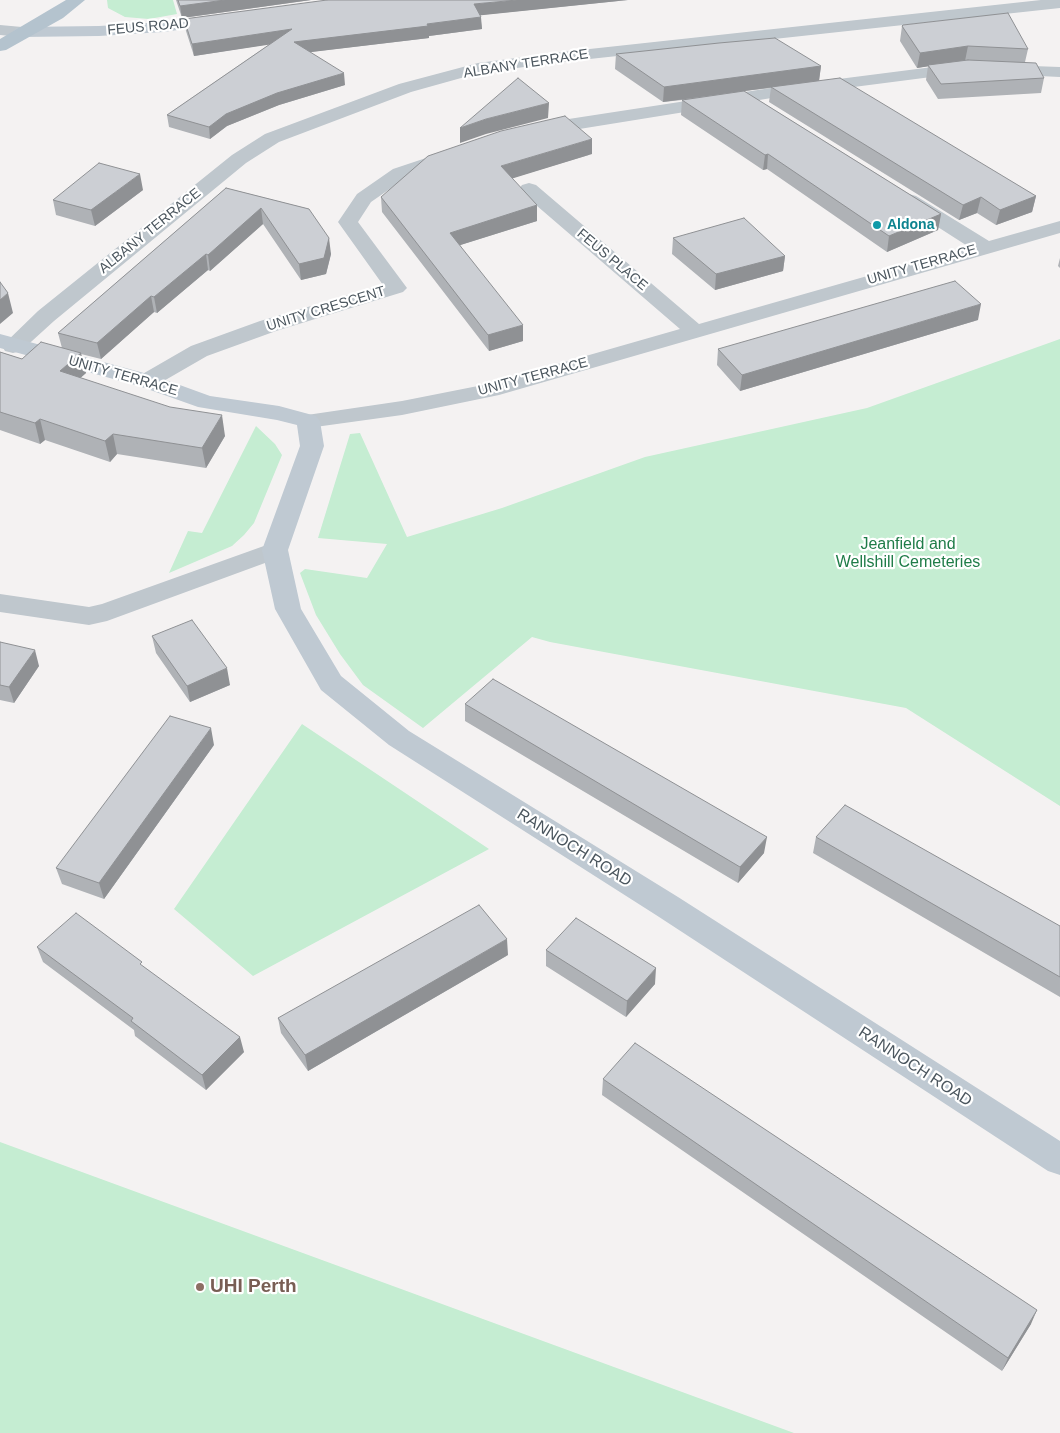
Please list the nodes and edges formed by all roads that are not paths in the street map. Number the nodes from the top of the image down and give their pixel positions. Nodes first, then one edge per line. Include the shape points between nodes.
1 (77, 0) edge
2 (1060, 3) edge
3 (240, 17) edge
4 (0, 30) edge
5 (22, 32) junction
6 (0, 46) edge
7 (1060, 72) edge
8 (747, 98) junction
9 (771, 114) edge
10 (520, 134) edge
11 (466, 150) edge
12 (529, 190) dead end
13 (894, 191) edge
14 (1060, 227) edge
15 (984, 247) junction
16 (696, 331) junction
17 (7, 344) edge
18 (147, 381) junction
19 (308, 421) junction
20 (274, 550) junction
21 (0, 603) edge
22 (1060, 1160) edge

1 - 5 main road
2 - 17 street, ALBANY TERRACE via 562,57 478,68 405,88 272,138 238,160
3 - 5 street, FEUS ROAD via 163,27
4 - 5 street
5 - 6 main road
7 - 8 street via 965,68
8 - 9 street
8 - 10 street via 554,126
11 - 18 street, UNITY CRESCENT via 400,173 364,198 348,222 396,288 268,326 199,351
12 - 16 street, FEUS PLACE
13 - 15 street
14 - 15 street, UNITY TERRACE
15 - 16 street, UNITY TERRACE
16 - 19 street, UNITY TERRACE via 491,390 402,408
17 - 18 street, UNITY TERRACE
18 - 19 street, UNITY TERRACE via 206,402 279,413
19 - 20 street via 312,446
20 - 21 street via 89,616
20 - 22 street, RANNOCH ROAD via 288,609 331,683 399,738 667,906

